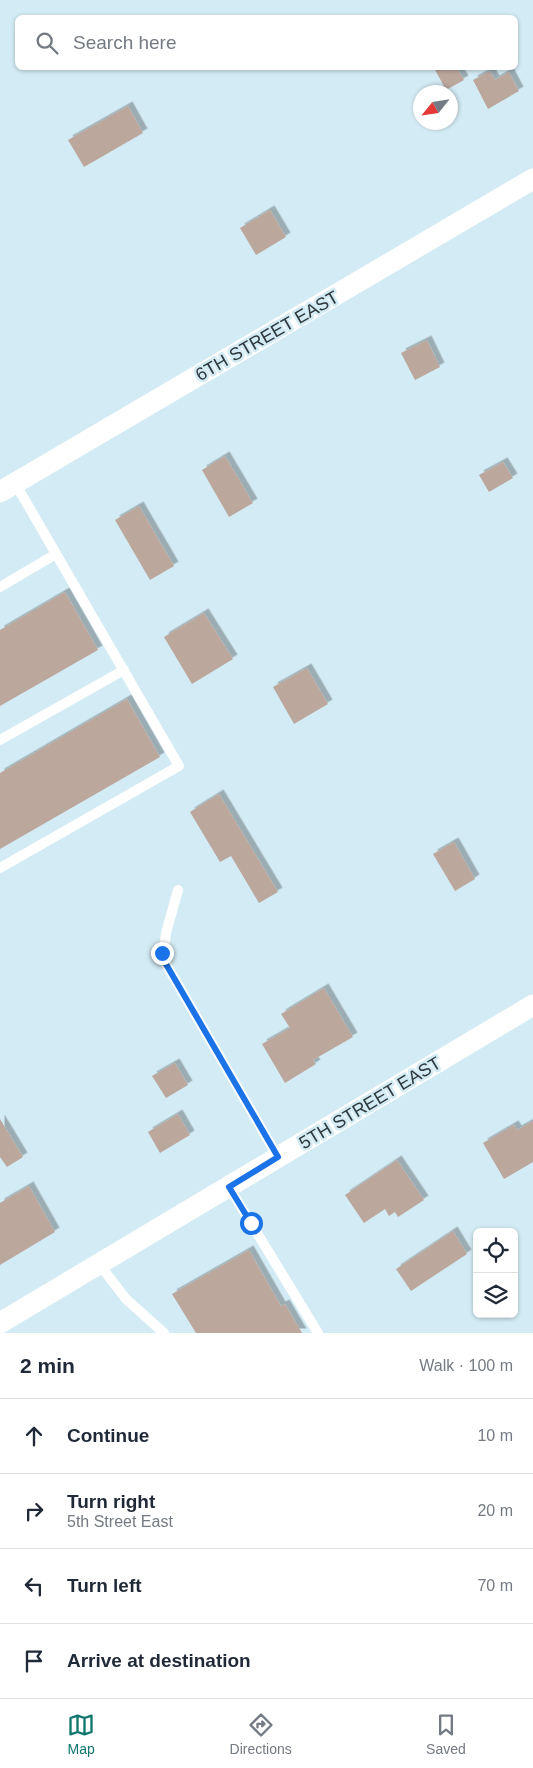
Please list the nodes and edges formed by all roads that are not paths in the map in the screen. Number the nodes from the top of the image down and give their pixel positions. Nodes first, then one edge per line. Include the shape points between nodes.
1 (533, 179) edge
2 (8, 487) edge
3 (56, 554) junction
4 (0, 587) edge
5 (124, 670) junction
6 (0, 740) edge
7 (0, 868) edge
8 (178, 890) dead end
9 (533, 1005) edge
10 (278, 1157) junction
11 (229, 1187) junction
12 (99, 1264) junction
13 (0, 1324) edge
14 (164, 1333) edge
15 (318, 1333) edge

1 - 2 street, 6TH STREET EAST
2 - 3 lane
3 - 4 lane
3 - 5 lane
5 - 6 lane
5 - 7 lane via 179,766
8 - 10 lane via 166,933 163,959
9 - 10 street, 5TH STREET EAST
10 - 11 street, 5TH STREET EAST
11 - 12 street, 5TH STREET EAST
11 - 15 lane
12 - 13 street, 5TH STREET EAST
12 - 14 lane via 126,1299

